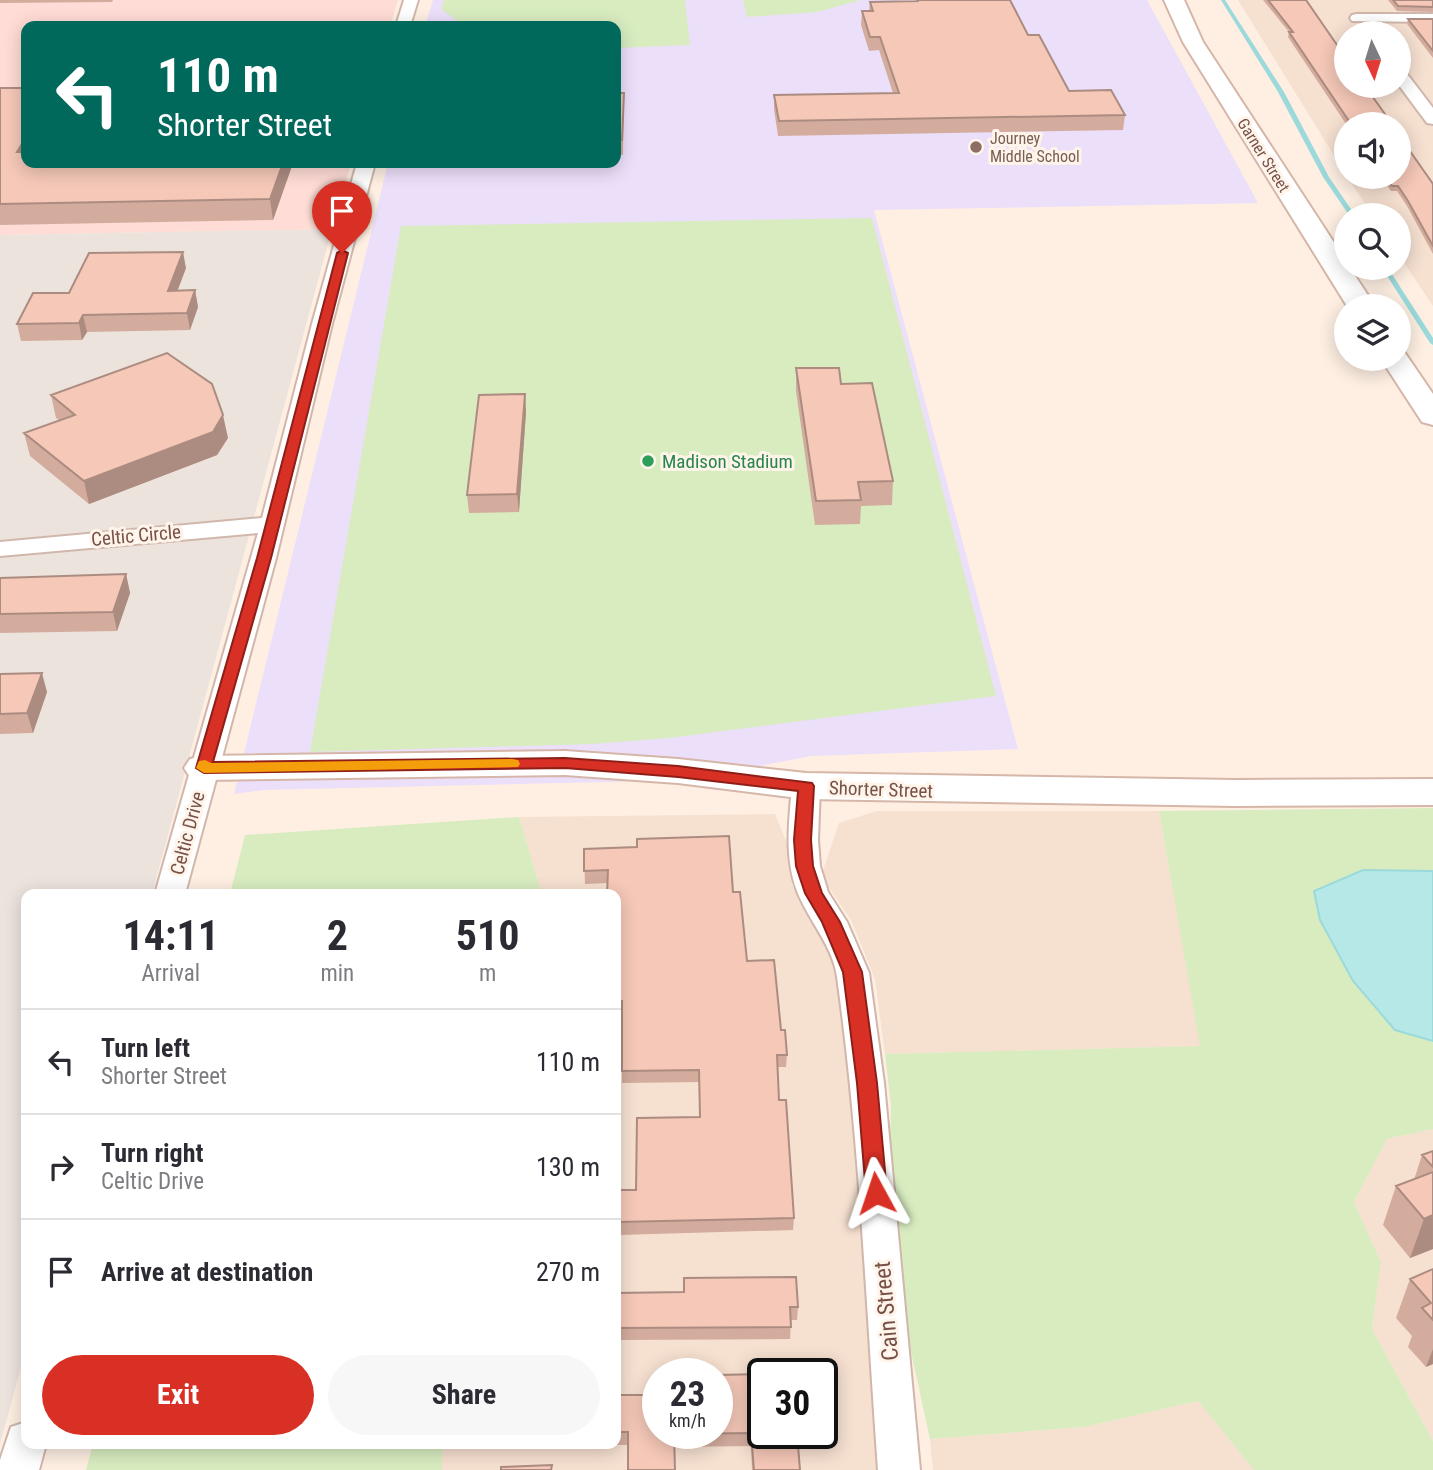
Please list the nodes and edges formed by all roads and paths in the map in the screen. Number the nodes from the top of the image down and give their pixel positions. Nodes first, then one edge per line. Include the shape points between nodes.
1 (411, 0) edge
2 (1174, 0) edge
3 (1433, 19) edge
4 (405, 21) edge
5 (1360, 21) edge
6 (1411, 90) edge
7 (1433, 119) edge
8 (365, 168) edge
9 (1353, 294) edge
10 (1403, 371) edge
11 (1433, 416) edge
12 (273, 524) junction
13 (0, 548) edge
14 (204, 768) junction
15 (806, 786) junction
16 (1433, 792) edge
17 (171, 889) edge
18 (24, 1449) edge
19 (18, 1470) edge
20 (899, 1470) edge

1 - 4 street
2 - 9 street, Garner Street via 1193,42
3 - 5 street via 1354,13
6 - 7 street
8 - 12 street, Celtic Drive
10 - 11 street
12 - 13 street, Celtic Circle
12 - 14 street, Celtic Drive
14 - 15 street, Shorter Street via 565,763
14 - 17 street, Celtic Drive
15 - 16 street, Shorter Street
15 - 20 street, Cain Street via 805,866 813,893 853,972 855,986
18 - 19 street

